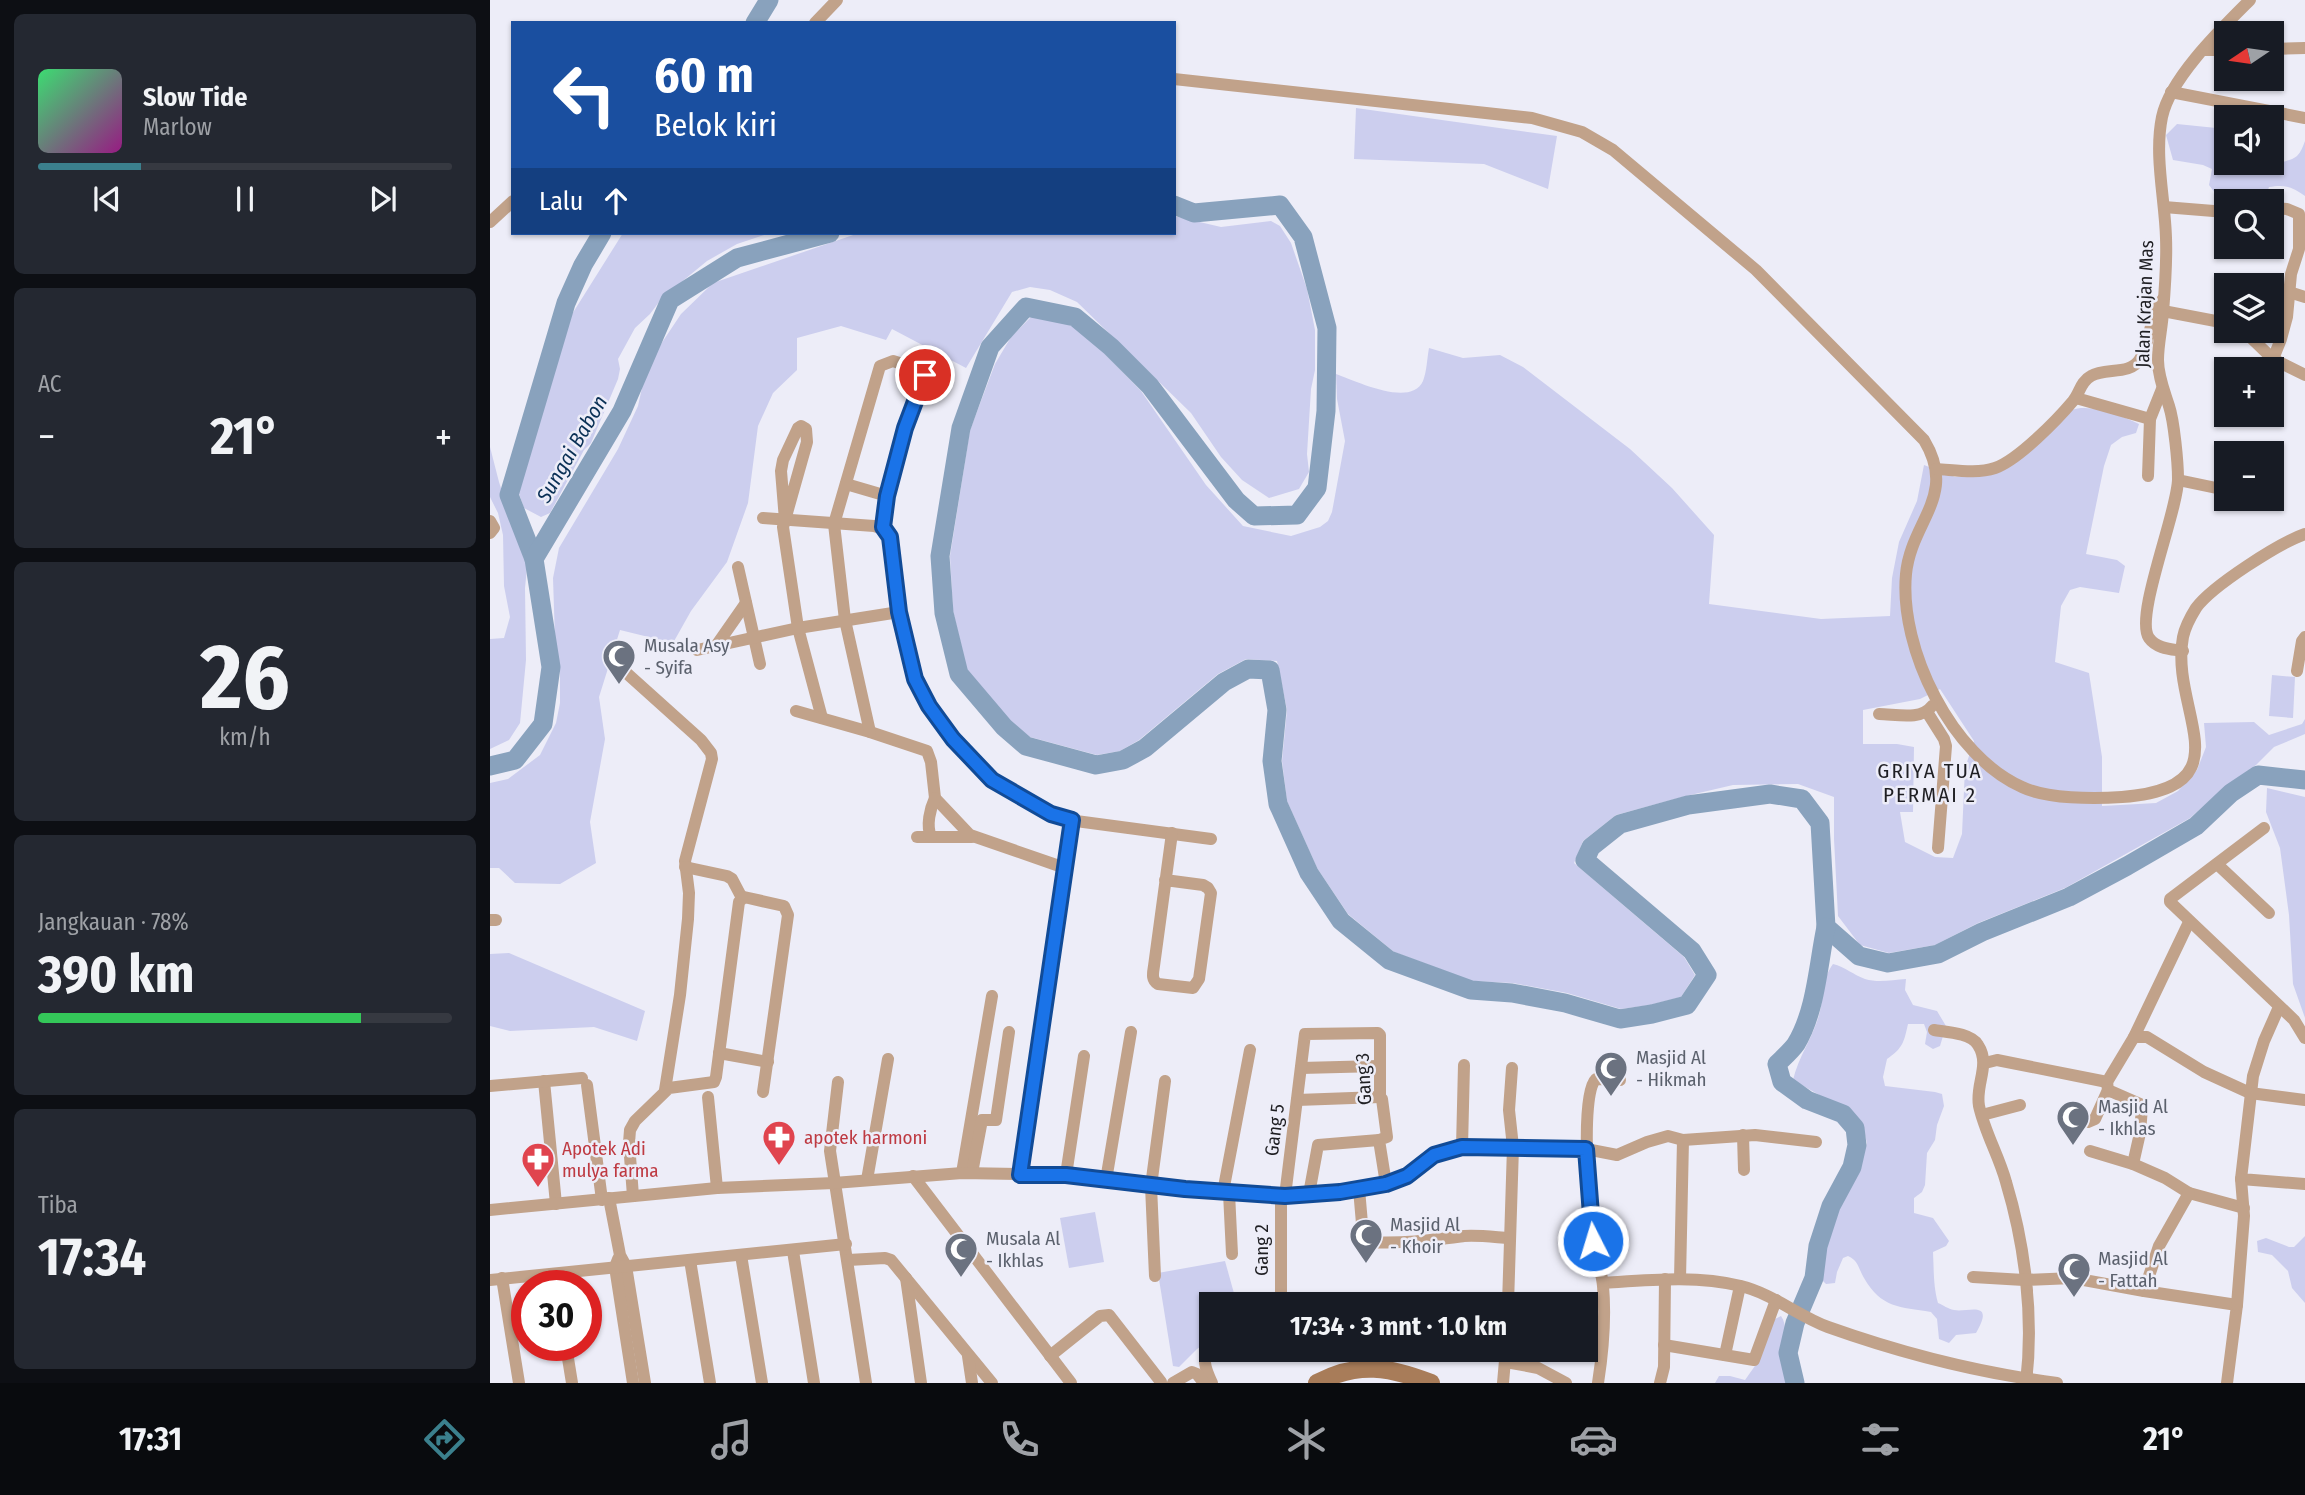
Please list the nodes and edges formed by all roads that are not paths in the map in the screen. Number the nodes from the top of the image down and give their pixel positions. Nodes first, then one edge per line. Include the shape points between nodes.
1 (837, 0) edge
2 (2250, 0) edge
3 (817, 21) edge
4 (2305, 48) edge
5 (2284, 49) edge
6 (2203, 50) junction
7 (2214, 50) edge
8 (1176, 79) edge
9 (2171, 92) junction
10 (2305, 118) edge
11 (511, 203) edge
12 (2164, 207) junction
13 (2284, 209) edge
14 (2214, 211) edge
15 (2302, 215) edge
16 (490, 222) edge
17 (2289, 292) junction
18 (2305, 297) edge
19 (2164, 305) junction
20 (2214, 320) edge
21 (2257, 343) edge
22 (2271, 357) edge
23 (2274, 357) edge
24 (2284, 364) edge
25 (2305, 375) edge
26 (2162, 389) junction
27 (2076, 398) junction
28 (2150, 419) junction
29 (1936, 469) junction
30 (2148, 476) dead end
31 (2178, 480) junction
32 (846, 484) junction
33 (2214, 488) edge
34 (887, 496) junction
35 (763, 518) dead end
36 (785, 520) junction
37 (490, 521) edge
38 (834, 524) junction
39 (883, 527) junction
40 (490, 533) edge
41 (2305, 534) edge
42 (738, 567) dead end
43 (746, 603) junction
44 (899, 612) junction
45 (845, 620) junction
46 (798, 628) junction
47 (2305, 637) edge
48 (754, 638) junction
49 (716, 646) junction
50 (697, 650) dead end
51 (2183, 651) junction
52 (760, 664) dead end
53 (622, 669) dead end
54 (2297, 671) dead end
55 (1935, 699) junction
56 (796, 711) dead end
57 (1927, 712) junction
58 (1879, 714) dead end
59 (822, 718) junction
60 (870, 732) junction
61 (935, 798) junction
62 (1072, 820) junction
63 (2264, 828) dead end
64 (1172, 833) junction
65 (917, 837) dead end
66 (931, 837) junction
67 (972, 837) junction
68 (1211, 839) dead end
69 (1938, 848) dead end
70 (2217, 864) junction
71 (685, 867) junction
72 (1065, 868) junction
73 (1165, 880) junction
74 (743, 898) junction
75 (2269, 913) dead end
76 (2189, 922) junction
77 (992, 996) dead end
78 (2279, 1007) junction
79 (1934, 1030) dead end
80 (1009, 1032) dead end
81 (1131, 1032) dead end
82 (2134, 1037) junction
83 (2305, 1038) edge
84 (1250, 1051) dead end
85 (719, 1053) junction
86 (1084, 1056) dead end
87 (888, 1059) dead end
88 (768, 1062) junction
89 (1985, 1063) junction
90 (1464, 1065) dead end
91 (1379, 1066) junction
92 (1301, 1068) junction
93 (1512, 1068) dead end
94 (1620, 1080) dead end
95 (544, 1081) junction
96 (1165, 1081) dead end
97 (838, 1082) dead end
98 (490, 1086) edge
99 (2107, 1086) junction
100 (665, 1090) junction
101 (763, 1092) dead end
102 (2250, 1093) junction
103 (708, 1097) dead end
104 (1380, 1097) junction
105 (1297, 1100) junction
106 (2305, 1100) edge
107 (2020, 1105) dead end
108 (1982, 1115) junction
109 (2088, 1122) dead end
110 (1743, 1135) junction
111 (1379, 1140) junction
112 (1683, 1140) junction
113 (1816, 1142) dead end
114 (1462, 1147) junction
115 (1513, 1147) junction
116 (1586, 1149) junction
117 (2090, 1152) dead end
118 (2133, 1164) junction
119 (1744, 1170) dead end
120 (967, 1173) junction
121 (1020, 1175) junction
122 (1066, 1175) junction
123 (914, 1176) junction
124 (2241, 1179) junction
125 (867, 1180) junction
126 (1106, 1180) junction
127 (834, 1182) junction
128 (1386, 1184) junction
129 (2305, 1184) edge
130 (1151, 1186) junction
131 (717, 1188) junction
132 (1359, 1189) junction
133 (1226, 1192) junction
134 (2189, 1193) junction
135 (1309, 1194) junction
136 (633, 1196) junction
137 (1283, 1196) junction
138 (605, 1199) junction
139 (556, 1205) junction
140 (2244, 1208) junction
141 (490, 1210) edge
142 (1509, 1238) junction
143 (846, 1244) junction
144 (793, 1251) junction
145 (1232, 1254) dead end
146 (741, 1255) junction
147 (690, 1260) junction
148 (848, 1260) junction
149 (620, 1263) junction
150 (594, 1270) edge
151 (1155, 1276) dead end
152 (1973, 1277) dead end
153 (906, 1278) junction
154 (496, 1279) edge
155 (1665, 1279) junction
156 (1680, 1279) junction
157 (2024, 1280) junction
158 (1603, 1283) junction
159 (1740, 1286) junction
160 (2144, 1291) junction
161 (1281, 1292) edge
162 (1508, 1292) edge
163 (1776, 1300) junction
164 (2237, 1305) junction
165 (1664, 1345) junction
166 (1725, 1355) junction
167 (968, 1356) junction
168 (1050, 1356) junction
169 (568, 1361) edge
170 (1204, 1362) edge
171 (1505, 1362) edge
172 (1523, 1362) edge
173 (2026, 1381) edge
174 (1161, 1382) edge
175 (519, 1383) edge
176 (572, 1383) edge
177 (633, 1383) edge
178 (645, 1383) edge
179 (710, 1383) edge
180 (762, 1383) edge
181 (814, 1383) edge
182 (866, 1383) edge
183 (921, 1383) edge
184 (972, 1383) edge
185 (992, 1383) edge
186 (1071, 1383) edge
187 (1173, 1383) edge
188 (1204, 1383) edge
189 (1212, 1383) edge
190 (1317, 1383) edge
191 (1431, 1383) edge
192 (1503, 1383) edge
193 (1566, 1383) edge
194 (1598, 1383) edge
195 (1660, 1383) edge
196 (2057, 1383) edge
197 (2227, 1383) edge

1 - 3 street
2 - 6 street, Jalan Krajan Mas
4 - 5 street
6 - 7 street
6 - 9 street, Jalan Krajan Mas
8 - 29 street via 1532,118 1602,142 1775,289 1907,421 1932,453
9 - 10 street
9 - 12 street, Jalan Krajan Mas via 2162,117
11 - 16 street
12 - 14 street
12 - 19 street, Jalan Krajan Mas
13 - 15 street
15 - 17 street
17 - 18 street
17 - 23 street
19 - 20 street
19 - 26 street, Jalan Krajan Mas via 2158,360
19 - 27 street via 2155,312 2139,361 2127,369 2093,374 2082,383
21 - 22 street
24 - 25 street
26 - 28 street
26 - 31 street, Jalan Krajan Mas via 2170,407
27 - 28 street
27 - 29 street via 2049,427 1998,467 1983,471
28 - 30 street
29 - 55 street via 1935,497 1908,558 1906,578 1914,639
31 - 33 street
31 - 51 street, Jalan Krajan Mas via 2146,625 2148,637 2159,647
32 - 34 street
32 - 34 street via 880,366 893,361 925,375 909,412
32 - 38 street
34 - 39 street
35 - 36 street
36 - 36 street via 781,471 801,426 806,429 807,442
36 - 38 street
36 - 46 street
37 - 40 street via 494,528
38 - 39 street
38 - 45 street
39 - 44 street via 890,537
41 - 51 street via 2278,545 2210,594 2187,625
42 - 43 street
43 - 48 street
43 - 49 street
44 - 45 street
44 - 62 street via 915,679 953,739 992,780 1051,814
45 - 46 street
45 - 60 street
46 - 48 street
46 - 59 street
47 - 54 street
48 - 49 street
48 - 52 street
49 - 50 street
51 - 55 street via 2183,679 2197,750 2183,779 2160,792 2099,798 2022,787 1968,746
53 - 71 street via 711,753
55 - 57 street
56 - 59 street
57 - 58 street
57 - 69 street via 1946,746
59 - 60 street
60 - 61 street via 927,751
61 - 66 street
61 - 67 street
62 - 64 street
62 - 72 street
63 - 70 street
64 - 68 street
64 - 73 street
65 - 66 street
66 - 67 street
67 - 72 street
70 - 75 street
70 - 76 street via 2170,899
71 - 74 street via 727,876
71 - 100 street via 688,919
72 - 121 street
73 - 73 street via 1153,978 1158,984 1194,988 1211,893 1203,885
74 - 85 street
74 - 88 street via 784,906 788,915
76 - 78 street
76 - 82 street
77 - 120 street
78 - 83 street
78 - 102 street
79 - 89 street via 1970,1037
80 - 120 street via 996,1120 982,1120
81 - 126 street
82 - 99 street
82 - 102 street via 2147,1037 2204,1072
84 - 133 street
85 - 88 street
85 - 100 street via 714,1082
86 - 122 street
87 - 125 street
88 - 101 street
89 - 99 street via 1997,1060
89 - 108 street via 1978,1089
90 - 114 street
91 - 92 street
91 - 92 street, Gang 3 via 1377,1033 1304,1034
91 - 104 street, Gang 3
92 - 105 street, Gang 5
93 - 115 street via 1509,1110
94 - 116 street via 1598,1079 1592,1084
95 - 98 street
95 - 138 street via 584,1082
95 - 139 street
96 - 130 street
97 - 127 street via 830,1151
99 - 109 street via 2095,1118
99 - 118 street via 2142,1107
100 - 136 street via 630,1130
102 - 106 street
102 - 124 street
103 - 131 street
104 - 105 street
104 - 111 street, Gang 3 via 1387,1138
105 - 137 street, Gang 5
107 - 108 street
108 - 157 street via 2018,1226
110 - 112 street
110 - 113 street
110 - 119 street
111 - 128 street, Gang 3
111 - 135 street via 1318,1145
112 - 116 street via 1662,1137 1618,1155
112 - 156 street
114 - 115 street
114 - 128 street via 1434,1155 1407,1176
115 - 116 street
115 - 142 street
116 - 158 street via 1593,1241
117 - 118 street
118 - 134 street
120 - 121 street
120 - 123 street
121 - 122 street
122 - 126 street
123 - 125 street
123 - 168 street
124 - 129 street
124 - 140 street
125 - 127 street
126 - 130 street
127 - 131 street
127 - 143 street
128 - 132 street
130 - 133 street
130 - 151 street
131 - 136 street
132 - 135 street
132 - 142 street via 1363,1235 1369,1242
133 - 137 street
133 - 145 street
134 - 140 street
134 - 160 street via 2159,1246
135 - 137 street
136 - 138 street
137 - 161 street, Gang 2
138 - 139 street
138 - 149 street
139 - 141 street
140 - 164 street
142 - 162 street
143 - 144 street
143 - 148 street
144 - 146 street
144 - 181 street
146 - 147 street
146 - 180 street
147 - 149 street
147 - 179 street
148 - 153 street via 887,1258
148 - 182 street
149 - 150 street
149 - 177 street
149 - 178 street
152 - 157 street
153 - 167 street
153 - 183 street
154 - 175 street
155 - 156 street
155 - 158 street
155 - 165 street
156 - 159 street
157 - 160 street via 2073,1278
157 - 173 street
158 - 194 street via 1605,1329
159 - 163 street
159 - 166 street
160 - 164 street
163 - 166 street via 1756,1359
163 - 173 street via 1810,1319 1889,1347
164 - 197 street
165 - 166 street
165 - 195 street
167 - 184 street
167 - 185 street
168 - 174 street via 1100,1316 1109,1315
168 - 186 street
169 - 176 street
170 - 189 street
171 - 192 street
172 - 193 street
173 - 196 street
187 - 188 street via 1192,1372
190 - 191 main road via 1366,1367

